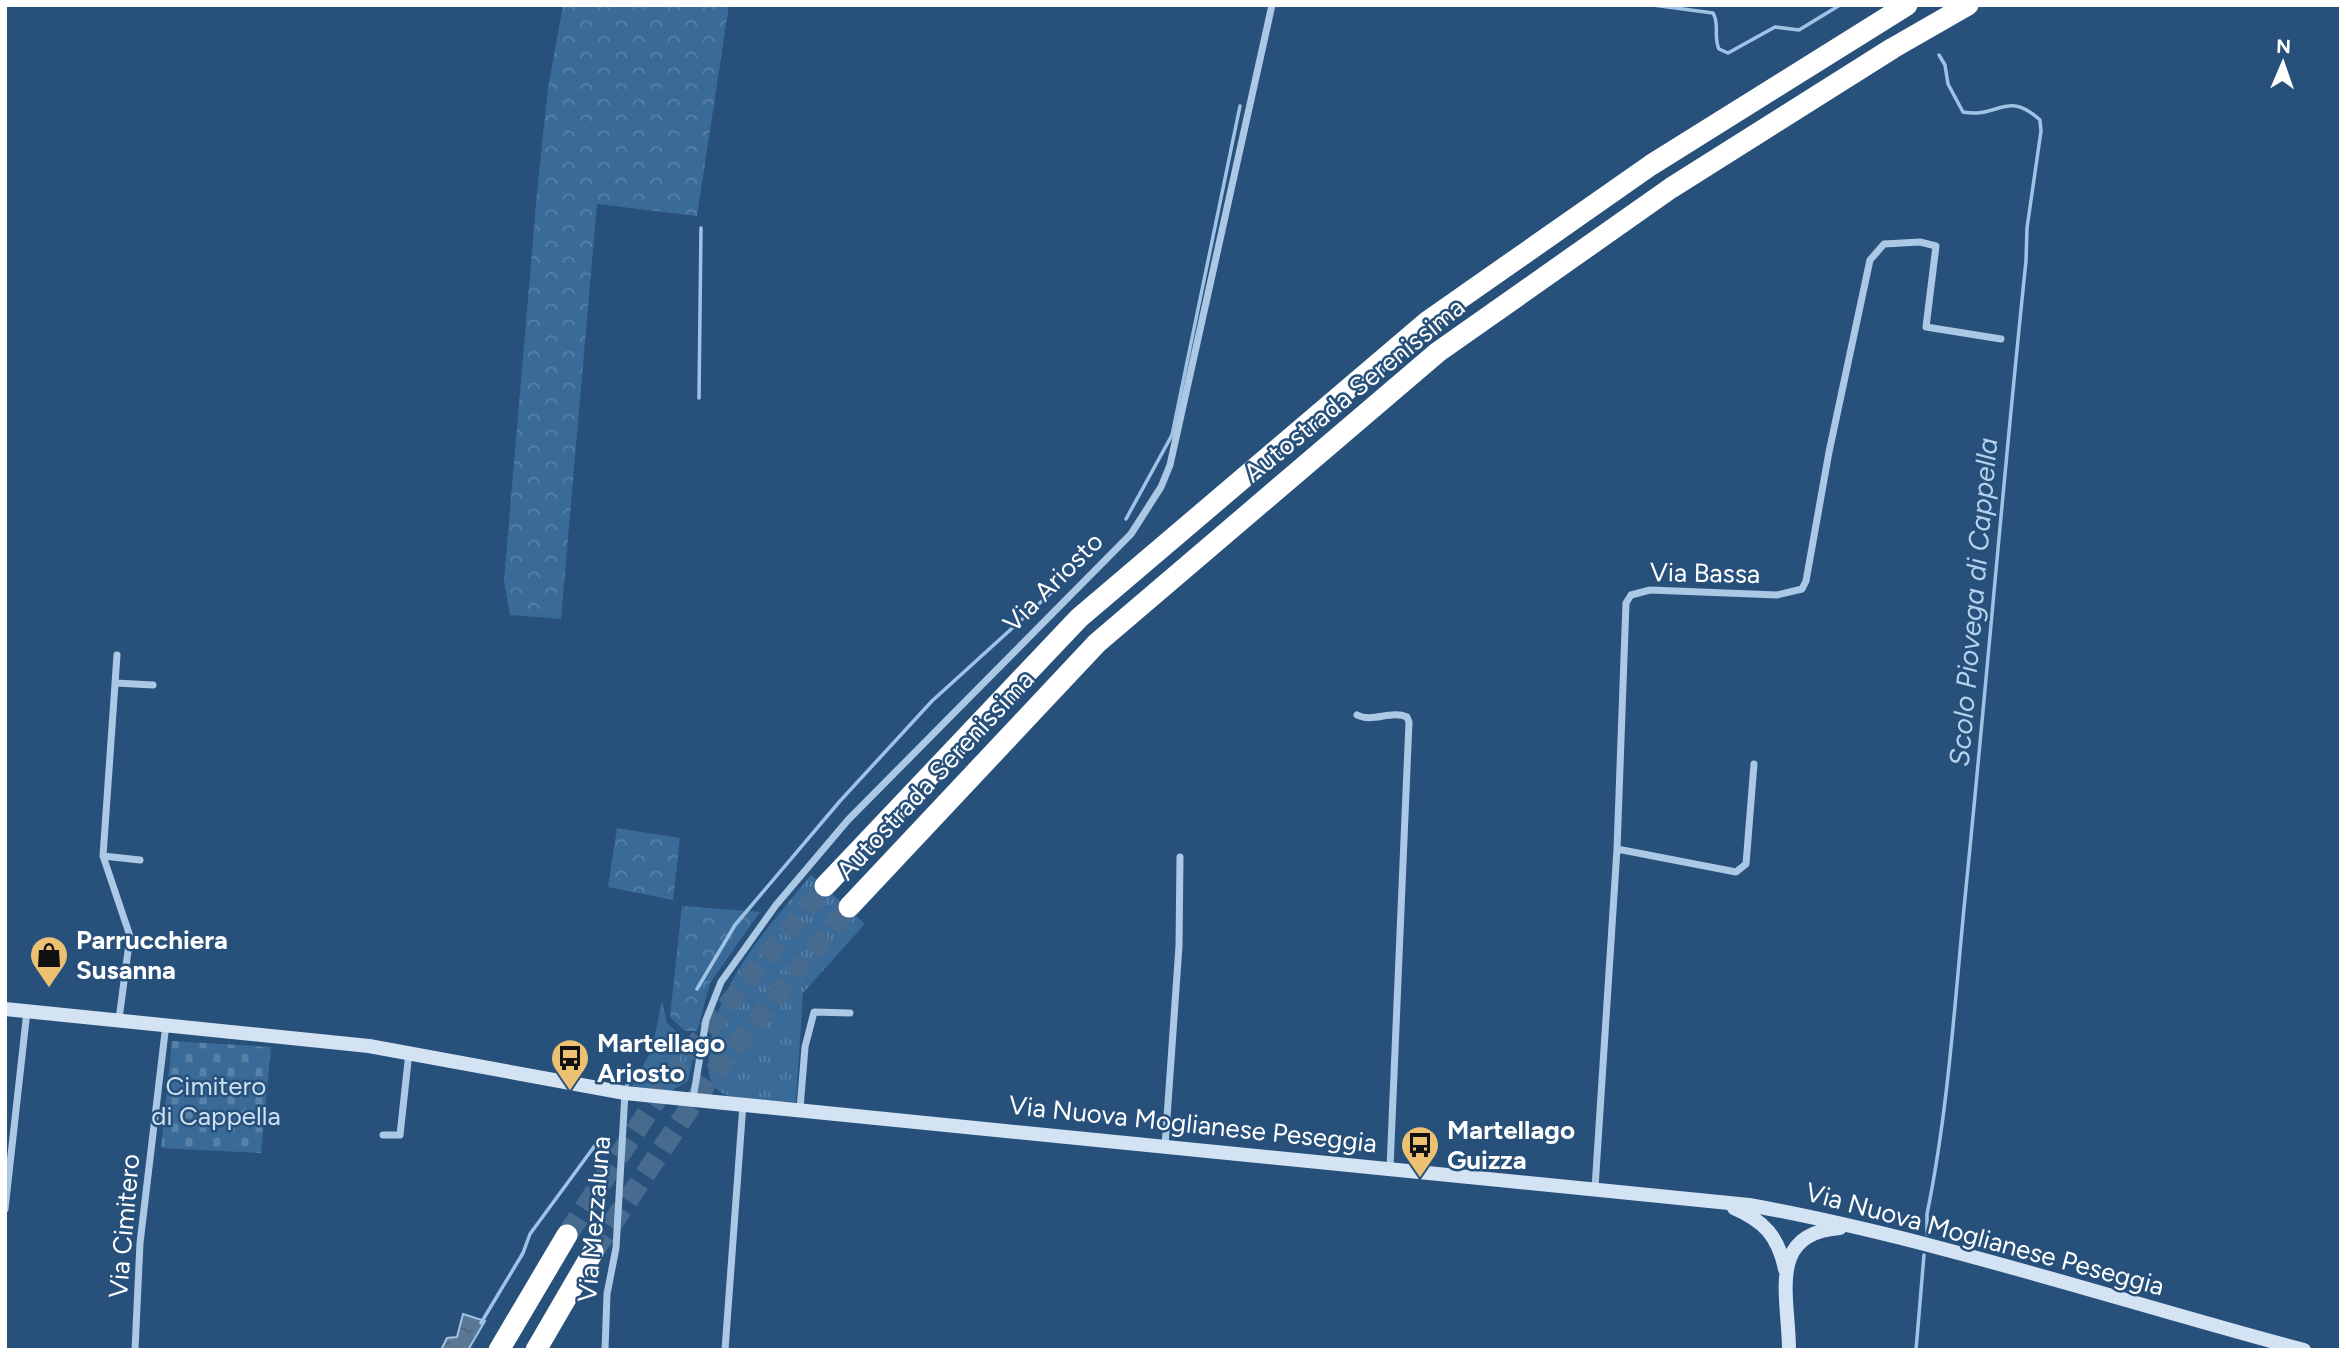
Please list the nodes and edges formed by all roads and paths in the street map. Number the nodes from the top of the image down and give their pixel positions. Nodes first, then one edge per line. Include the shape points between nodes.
1 (1272, 5) edge
2 (1907, 5) edge
3 (1968, 5) edge
4 (2001, 340) dead end
5 (117, 655) dead end
6 (115, 683) junction
7 (153, 685) dead end
8 (1357, 715) dead end
9 (1754, 764) dead end
10 (1617, 849) junction
11 (103, 856) junction
12 (1180, 857) dead end
13 (139, 860) dead end
14 (825, 886) tunnel mouth
15 (849, 907) tunnel mouth
16 (5, 1009) edge
17 (27, 1010) junction
18 (850, 1013) dead end
19 (120, 1019) junction
20 (166, 1023) junction
21 (409, 1051) junction
22 (625, 1093) junction
23 (693, 1099) junction
24 (743, 1104) junction
25 (800, 1109) junction
26 (383, 1135) dead end
27 (8, 1146) edge
28 (1165, 1146) junction
29 (1390, 1168) junction
30 (1595, 1188) junction
31 (1720, 1202) junction
32 (5, 1209) edge
33 (1794, 1213) junction
34 (1864, 1228) junction
35 (567, 1235) tunnel mouth
36 (1798, 1241) junction
37 (1778, 1244) junction
38 (593, 1252) tunnel mouth
39 (1786, 1273) junction
40 (135, 1350) edge
41 (499, 1350) edge
42 (536, 1350) edge
43 (605, 1350) edge
44 (725, 1350) edge
45 (1789, 1350) edge
46 (2304, 1350) edge

1 - 23 street, Via Ariosto via 1186,406 1161,487 1131,534 848,820 776,905 721,982 706,1020
2 - 14 highway, Autostrada Serenissima via 1651,165 1428,321 1079,618
3 - 15 highway, Autostrada Serenissima via 1671,188 1438,352 1097,643
4 - 10 street, Via Bassa via 1926,327 1936,246 1896,242 1875,250 1802,589 1777,595 1650,590 1631,595 1626,603
5 - 6 street
6 - 7 street
6 - 11 street
8 - 29 street via 1398,714 1409,722
9 - 10 street via 1742,869 1736,872
10 - 30 street, Via Bassa
11 - 13 street
11 - 19 street via 130,936
12 - 28 street via 1179,946
16 - 17 main road, Via Nuova Moglianese Peseggia
17 - 19 main road, Via Nuova Moglianese Peseggia
17 - 27 street
18 - 25 street via 814,1013 804,1046
19 - 20 main road, Via Nuova Moglianese Peseggia
20 - 21 main road, Via Nuova Moglianese Peseggia
20 - 40 street, Via Cimitero via 140,1243
21 - 22 main road, Via Nuova Moglianese Peseggia
21 - 26 street via 400,1135
22 - 23 main road, Via Nuova Moglianese Peseggia
22 - 43 street, Via Mezzaluna
23 - 24 main road, Via Nuova Moglianese Peseggia
24 - 25 main road, Via Nuova Moglianese Peseggia
24 - 44 street
25 - 28 main road, Via Nuova Moglianese Peseggia
27 - 32 street
28 - 29 main road, Via Nuova Moglianese Peseggia
29 - 30 main road, Via Nuova Moglianese Peseggia
30 - 31 main road, Via Nuova Moglianese Peseggia
31 - 33 main road, Via Nuova Moglianese Peseggia
31 - 37 main road via 1754,1217
33 - 34 main road, Via Nuova Moglianese Peseggia
33 - 36 main road via 1800,1225
33 - 37 main road via 1782,1226
34 - 36 main road via 1822,1230
34 - 46 main road, Via Nuova Moglianese Peseggia
35 - 41 highway
36 - 39 main road
37 - 39 main road
38 - 42 highway
39 - 45 main road

